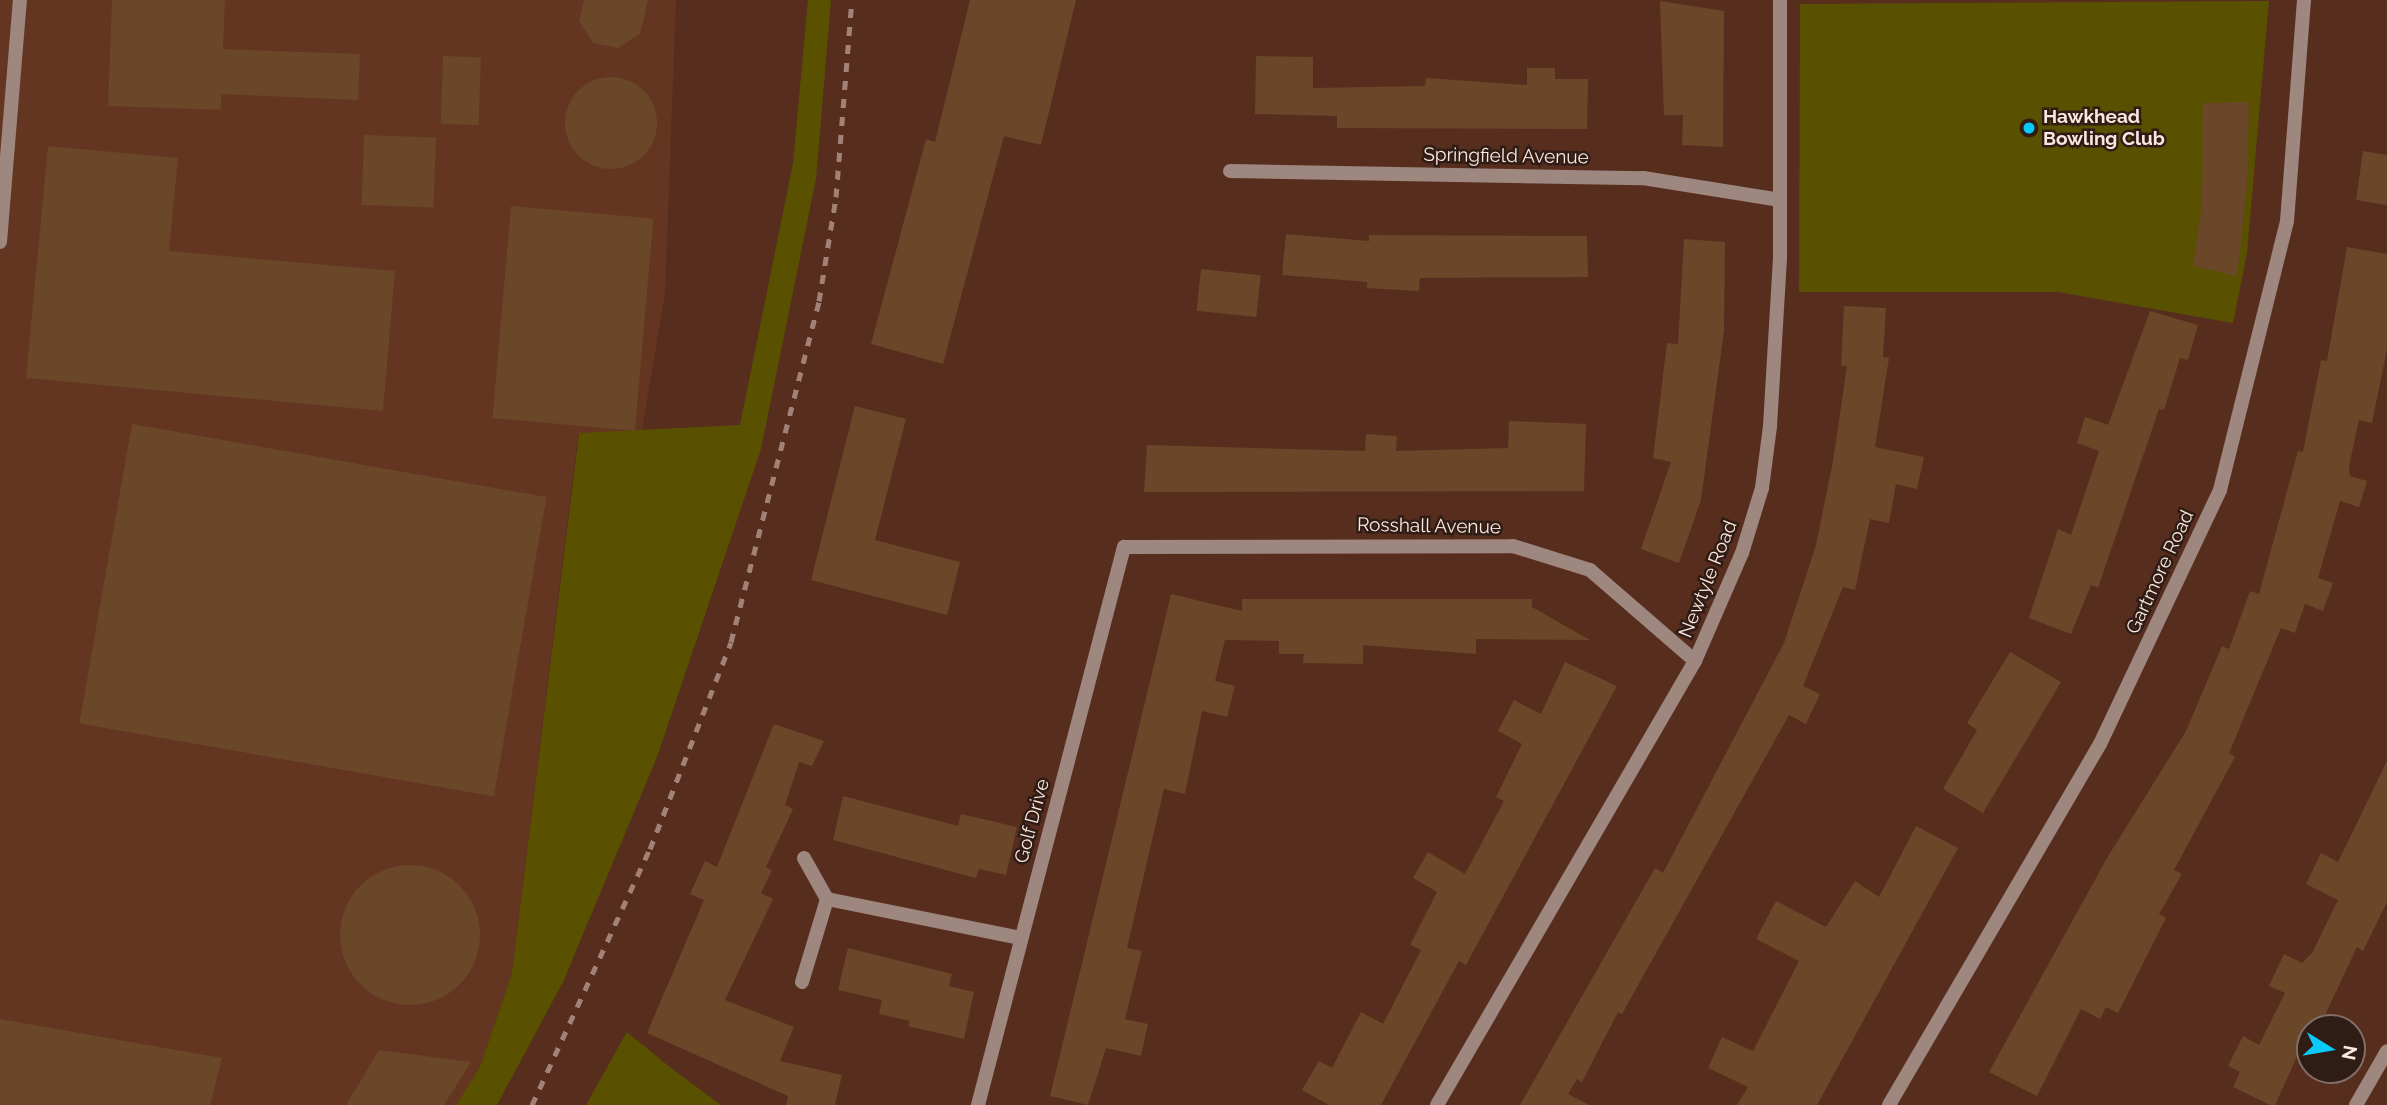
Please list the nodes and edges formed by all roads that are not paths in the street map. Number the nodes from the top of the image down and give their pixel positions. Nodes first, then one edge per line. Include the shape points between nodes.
1 (20, 0) edge
2 (1780, 0) edge
3 (2304, 0) edge
4 (1230, 171) dead end
5 (1780, 200) junction
6 (0, 242) edge
7 (1124, 547) joint
8 (1696, 661) junction
9 (804, 858) dead end
10 (827, 899) junction
11 (1021, 938) junction
12 (802, 982) dead end
13 (2387, 1051) edge
14 (978, 1105) edge
15 (1437, 1105) edge
16 (1889, 1105) edge
17 (2356, 1105) edge

1 - 6 street
2 - 5 street, Newtyle Road
3 - 16 street, Gartmore Road via 2287,221 2220,489 2100,744
4 - 5 street, Springfield Avenue via 1643,178
5 - 8 street, Newtyle Road via 1762,488 1742,553
7 - 8 street, Rosshall Avenue via 1513,546 1590,570
7 - 11 street, Golf Drive
8 - 15 street, Newtyle Road
9 - 10 street
10 - 11 street
10 - 12 street
11 - 14 street, Golf Drive
13 - 17 street

